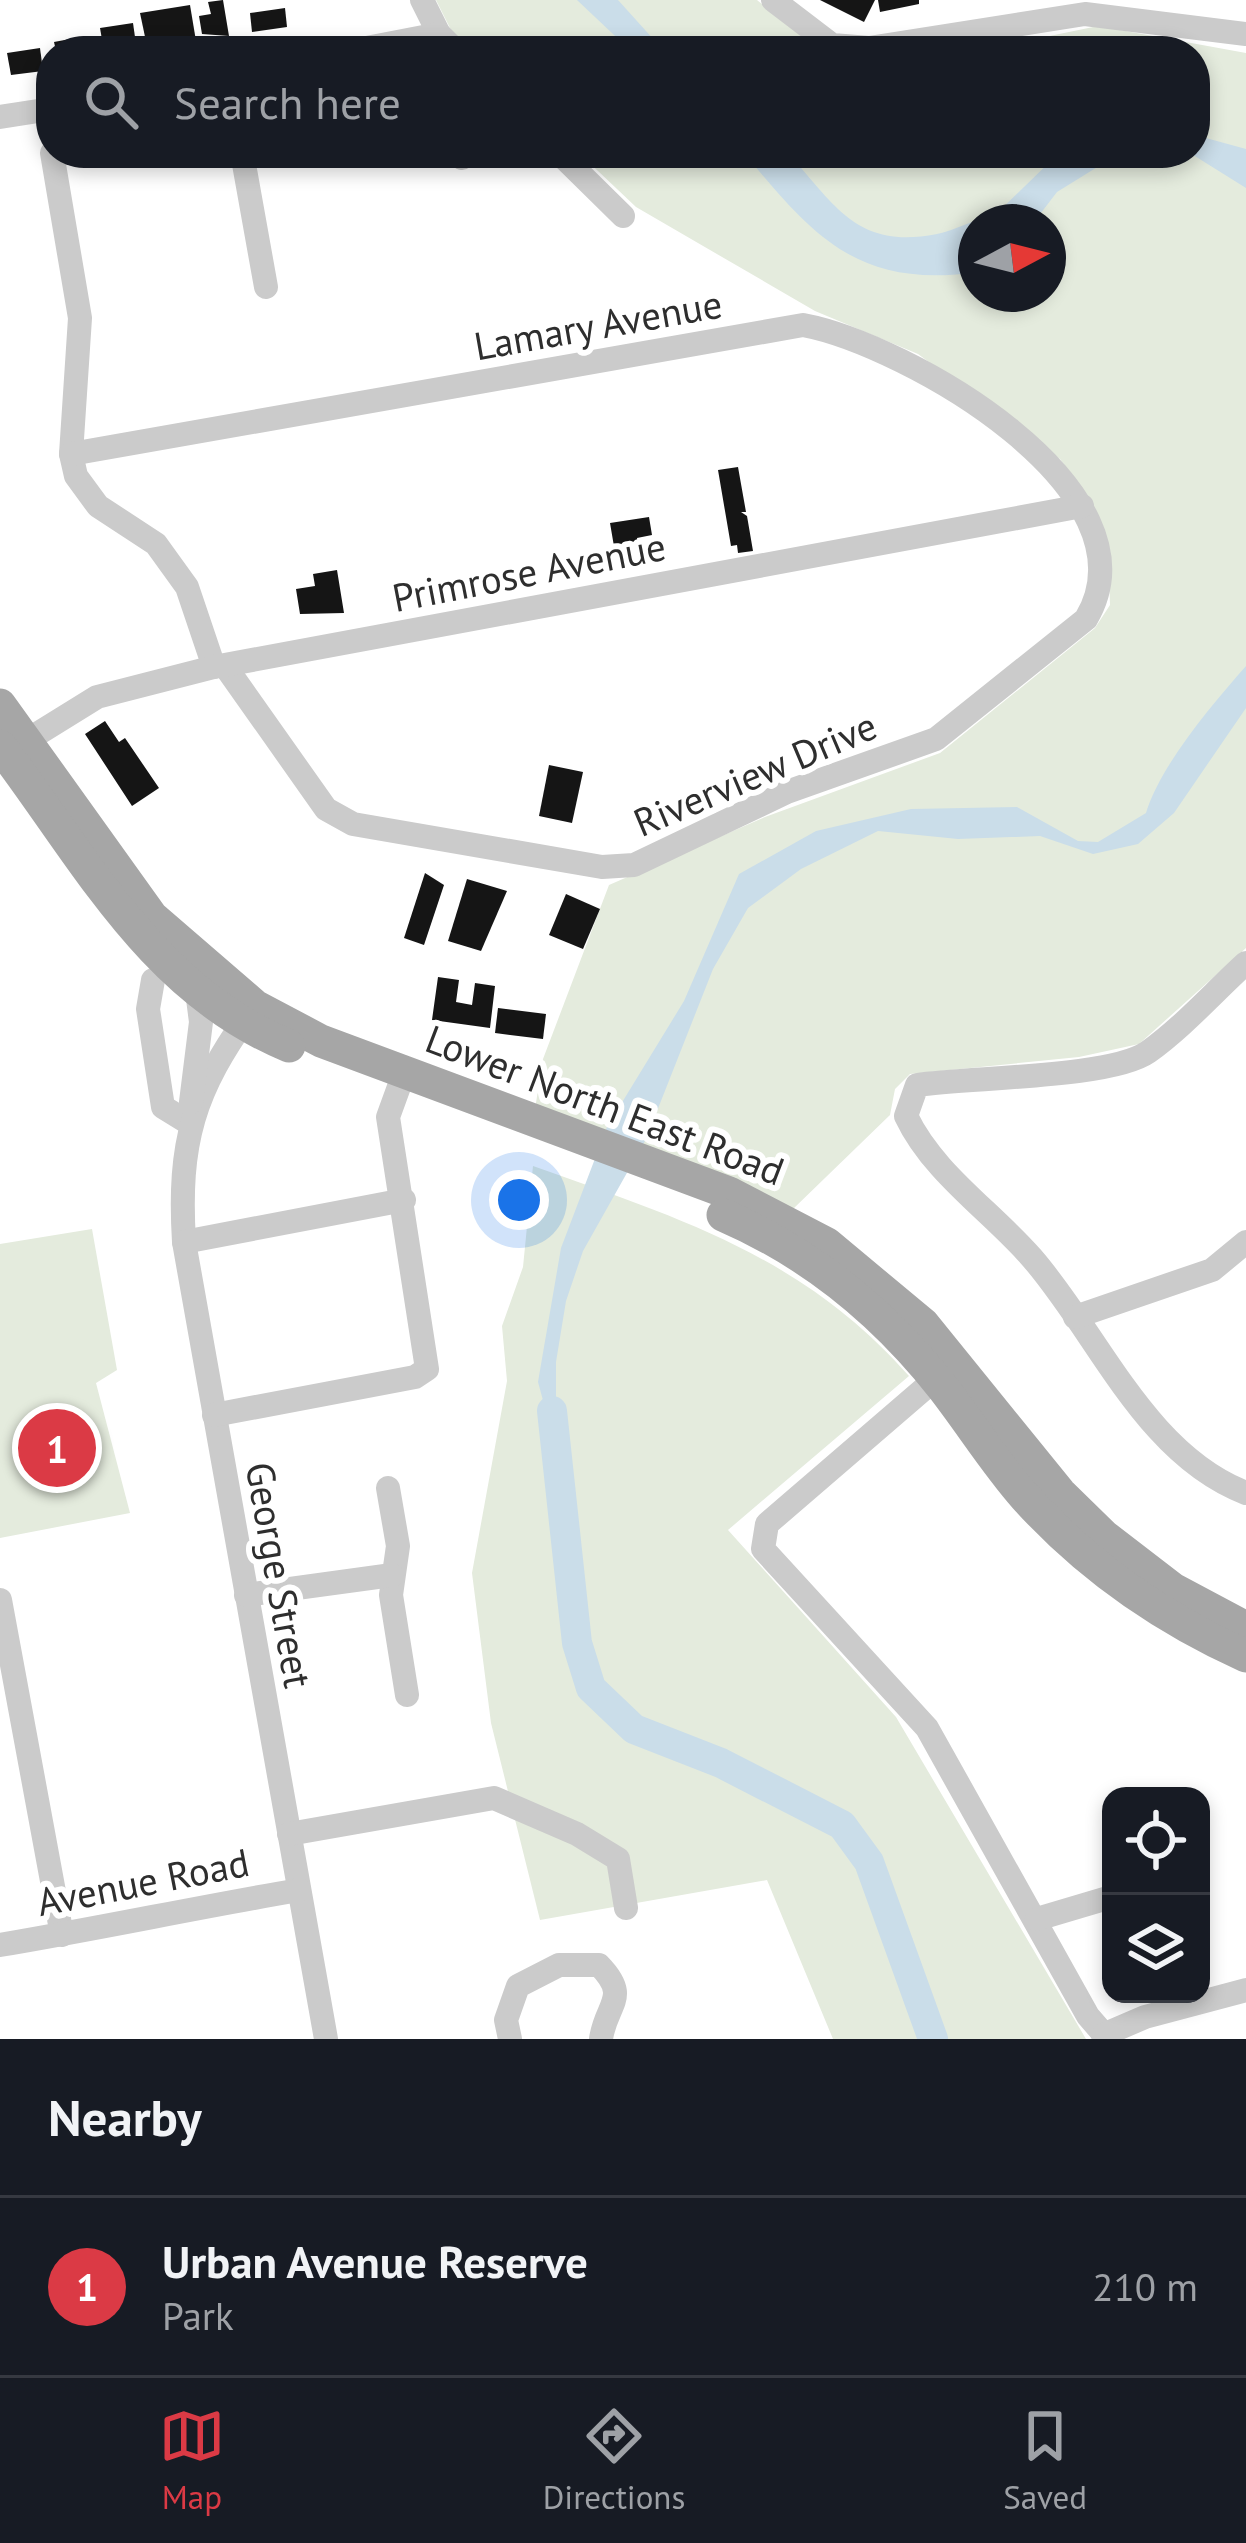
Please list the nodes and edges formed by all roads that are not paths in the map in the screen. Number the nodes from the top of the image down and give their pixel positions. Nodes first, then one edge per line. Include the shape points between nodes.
1 (422, 0) edge
2 (773, 0) edge
3 (1084, 7) edge
4 (1246, 34) edge
5 (443, 36) edge
6 (820, 36) edge
7 (928, 36) edge
8 (36, 112) edge
9 (0, 117) edge
10 (55, 168) edge
11 (245, 168) edge
12 (574, 168) edge
13 (623, 216) dead end
14 (266, 287) dead end
15 (70, 454) junction
16 (1082, 506) junction
17 (220, 667) junction
18 (7, 734) edge
19 (89, 851) junction
20 (1246, 963) edge
21 (153, 980) dead end
22 (197, 991) junction
23 (248, 1016) junction
24 (400, 1081) junction
25 (189, 1123) junction
26 (404, 1200) junction
27 (184, 1242) junction
28 (1246, 1242) edge
29 (1075, 1317) junction
30 (946, 1370) junction
31 (214, 1415) junction
32 (388, 1488) dead end
33 (1246, 1493) edge
34 (392, 1575) junction
35 (246, 1595) junction
36 (0, 1600) edge
37 (1246, 1628) edge
38 (1246, 1656) edge
39 (407, 1695) dead end
40 (289, 1834) junction
41 (299, 1890) junction
42 (1102, 1900) edge
43 (626, 1908) dead end
44 (1037, 1919) junction
45 (62, 1935) junction
46 (0, 1945) edge
47 (1246, 1990) edge
48 (1106, 2037) edge
49 (326, 2039) edge
50 (510, 2039) edge
51 (602, 2039) edge

1 - 5 street
2 - 6 street
3 - 4 street
3 - 7 street
8 - 9 street
10 - 15 street via 80,318
11 - 14 street
12 - 13 street
15 - 16 street, Lamary Avenue via 803,325 842,332 921,368 1049,461
15 - 17 street via 98,506 156,544 188,586
16 - 17 street, Primrose Avenue
16 - 17 street, Riverview Drive via 1098,542 1102,593 1086,619 978,706 936,739 787,793 634,866 353,824 326,809
17 - 18 street, Primrose Avenue via 97,697
18 - 19 main road, Lower North East Road
19 - 22 main road, Lower North East Road via 124,921
19 - 23 main road, Lower North East Road
20 - 29 street via 1145,1055 1086,1072 917,1085 906,1116 921,1148 990,1210
21 - 25 street via 148,1009 163,1107
22 - 23 main road, Lower North East Road
22 - 25 street, George Street
23 - 24 main road, Lower North East Road
23 - 25 street, George Street via 215,1063
24 - 26 street via 388,1112
24 - 30 main road, Lower North East Road via 681,1188 750,1202 827,1244 897,1298
25 - 27 street, George Street
26 - 27 street
26 - 31 street via 428,1369
27 - 31 street, George Street
28 - 29 street via 1212,1270
29 - 33 street via 1124,1387 1194,1461
30 - 37 main road, Lower North East Road via 1104,1537
30 - 38 main road, Lower North East Road via 1010,1479 1063,1536 1145,1601
30 - 44 street via 766,1524 763,1549 927,1728
31 - 35 street, George Street
32 - 34 street via 398,1546
34 - 35 street
34 - 39 street
35 - 40 street, George Street
36 - 45 street
40 - 41 street, George Street
40 - 43 street via 494,1798 618,1859
41 - 45 street, Avenue Road
41 - 49 street, George Street
42 - 44 street
44 - 48 street
45 - 46 street, Avenue Road
47 - 48 street via 1145,2017
50 - 51 street via 506,2020 518,1986 559,1965 599,1965 617,1999

